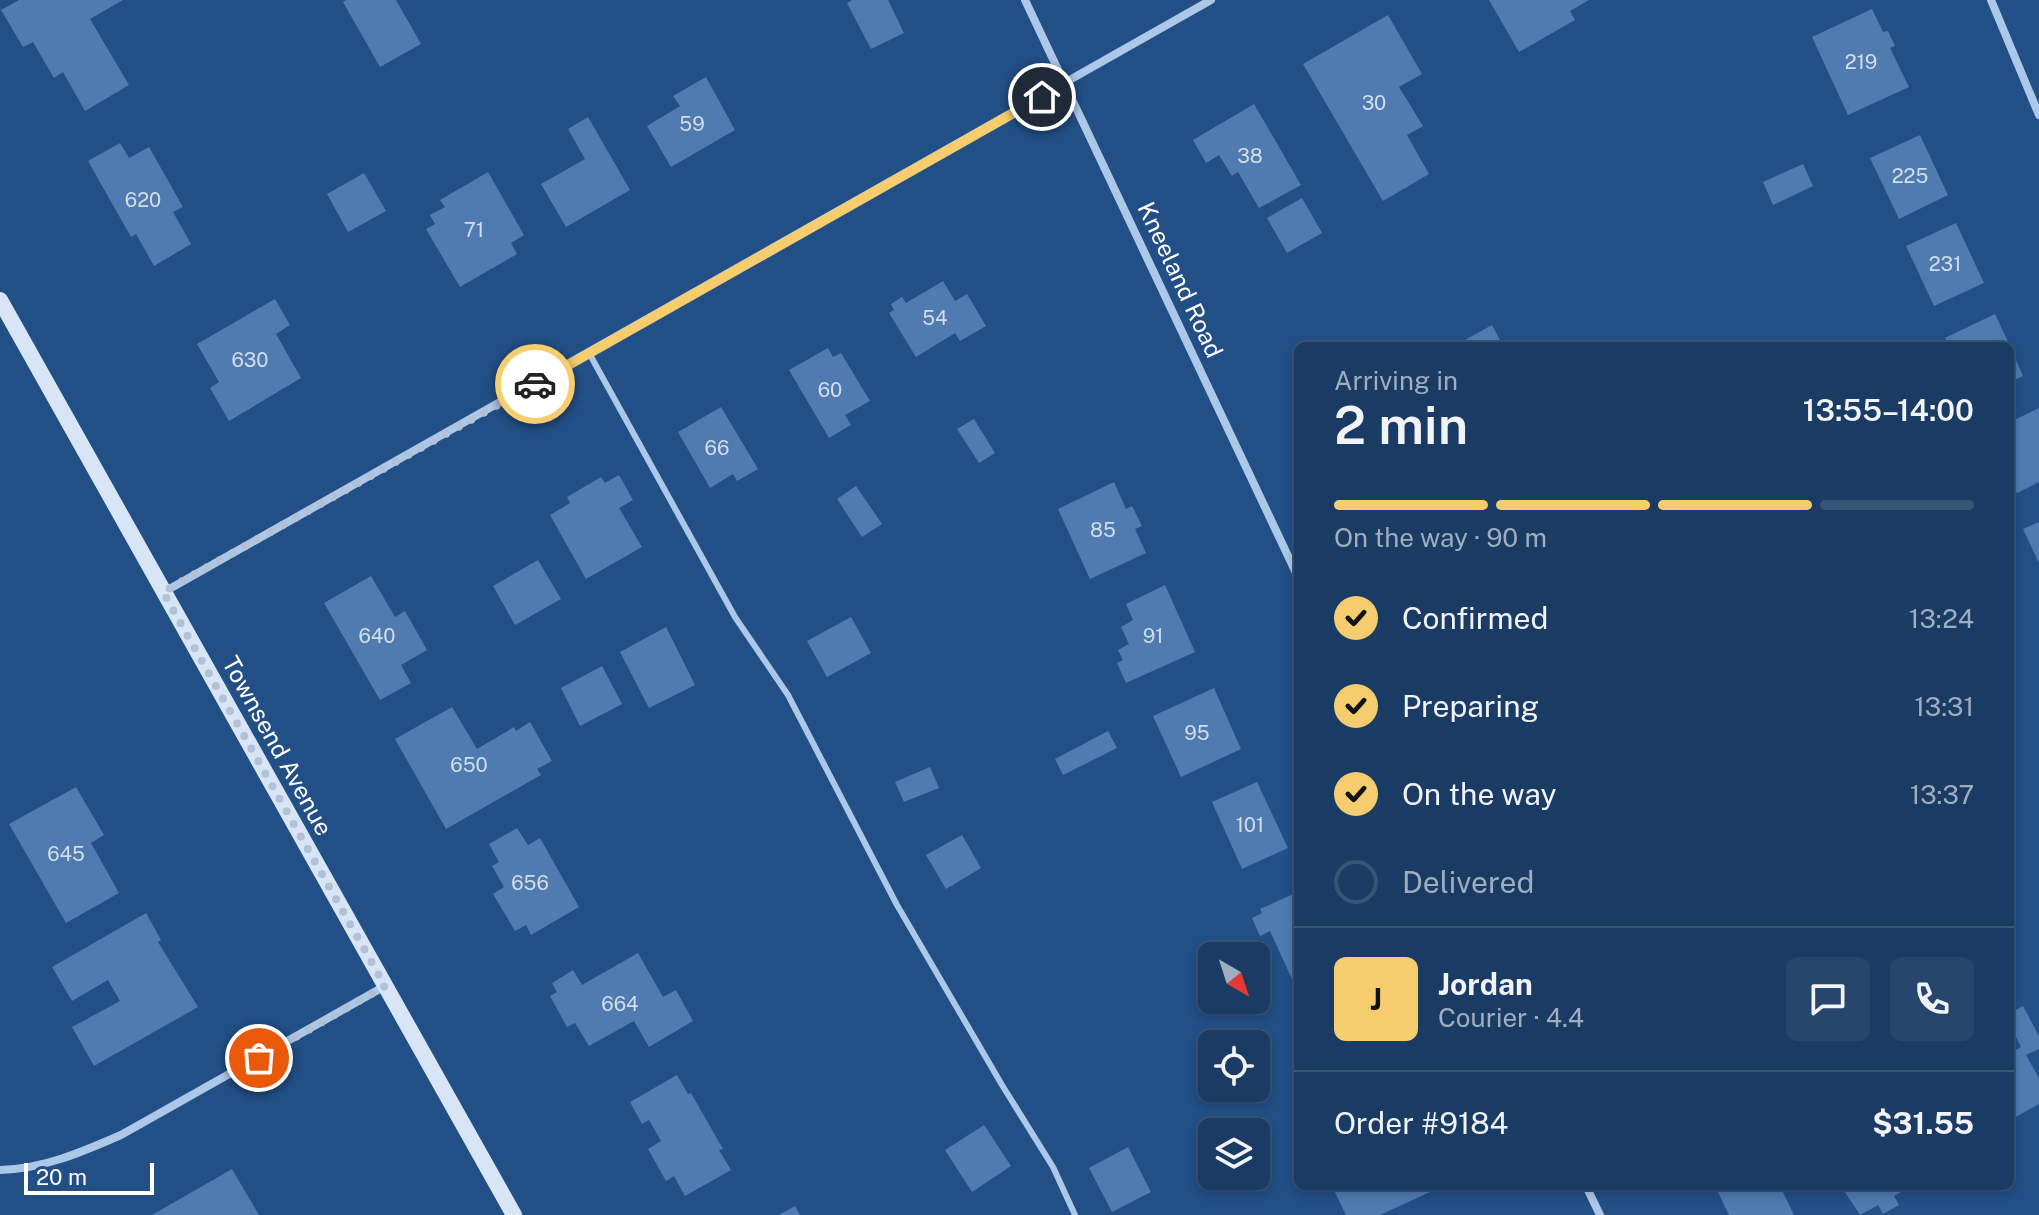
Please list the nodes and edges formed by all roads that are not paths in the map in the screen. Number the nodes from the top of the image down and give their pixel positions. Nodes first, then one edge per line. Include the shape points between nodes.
1 (1025, 0) edge
2 (1211, 0) edge
3 (1991, 0) edge
4 (1065, 84) junction
5 (2039, 115) edge
6 (0, 300) edge
7 (589, 353) junction
8 (1294, 569) edge
9 (163, 592) junction
10 (385, 986) junction
11 (0, 1170) edge
12 (1588, 1190) edge
13 (510, 1214) edge
14 (1075, 1215) edge
15 (1600, 1215) edge

1 - 4 street, Kneeland Road
2 - 4 street
3 - 5 street
4 - 7 street
4 - 8 street, Kneeland Road
6 - 9 main road, Townsend Avenue
7 - 9 street
7 - 14 lane via 735,617 788,695 897,905 1053,1167
9 - 10 main road, Townsend Avenue
10 - 11 street via 121,1135 80,1154
10 - 13 main road, Townsend Avenue
12 - 15 street

